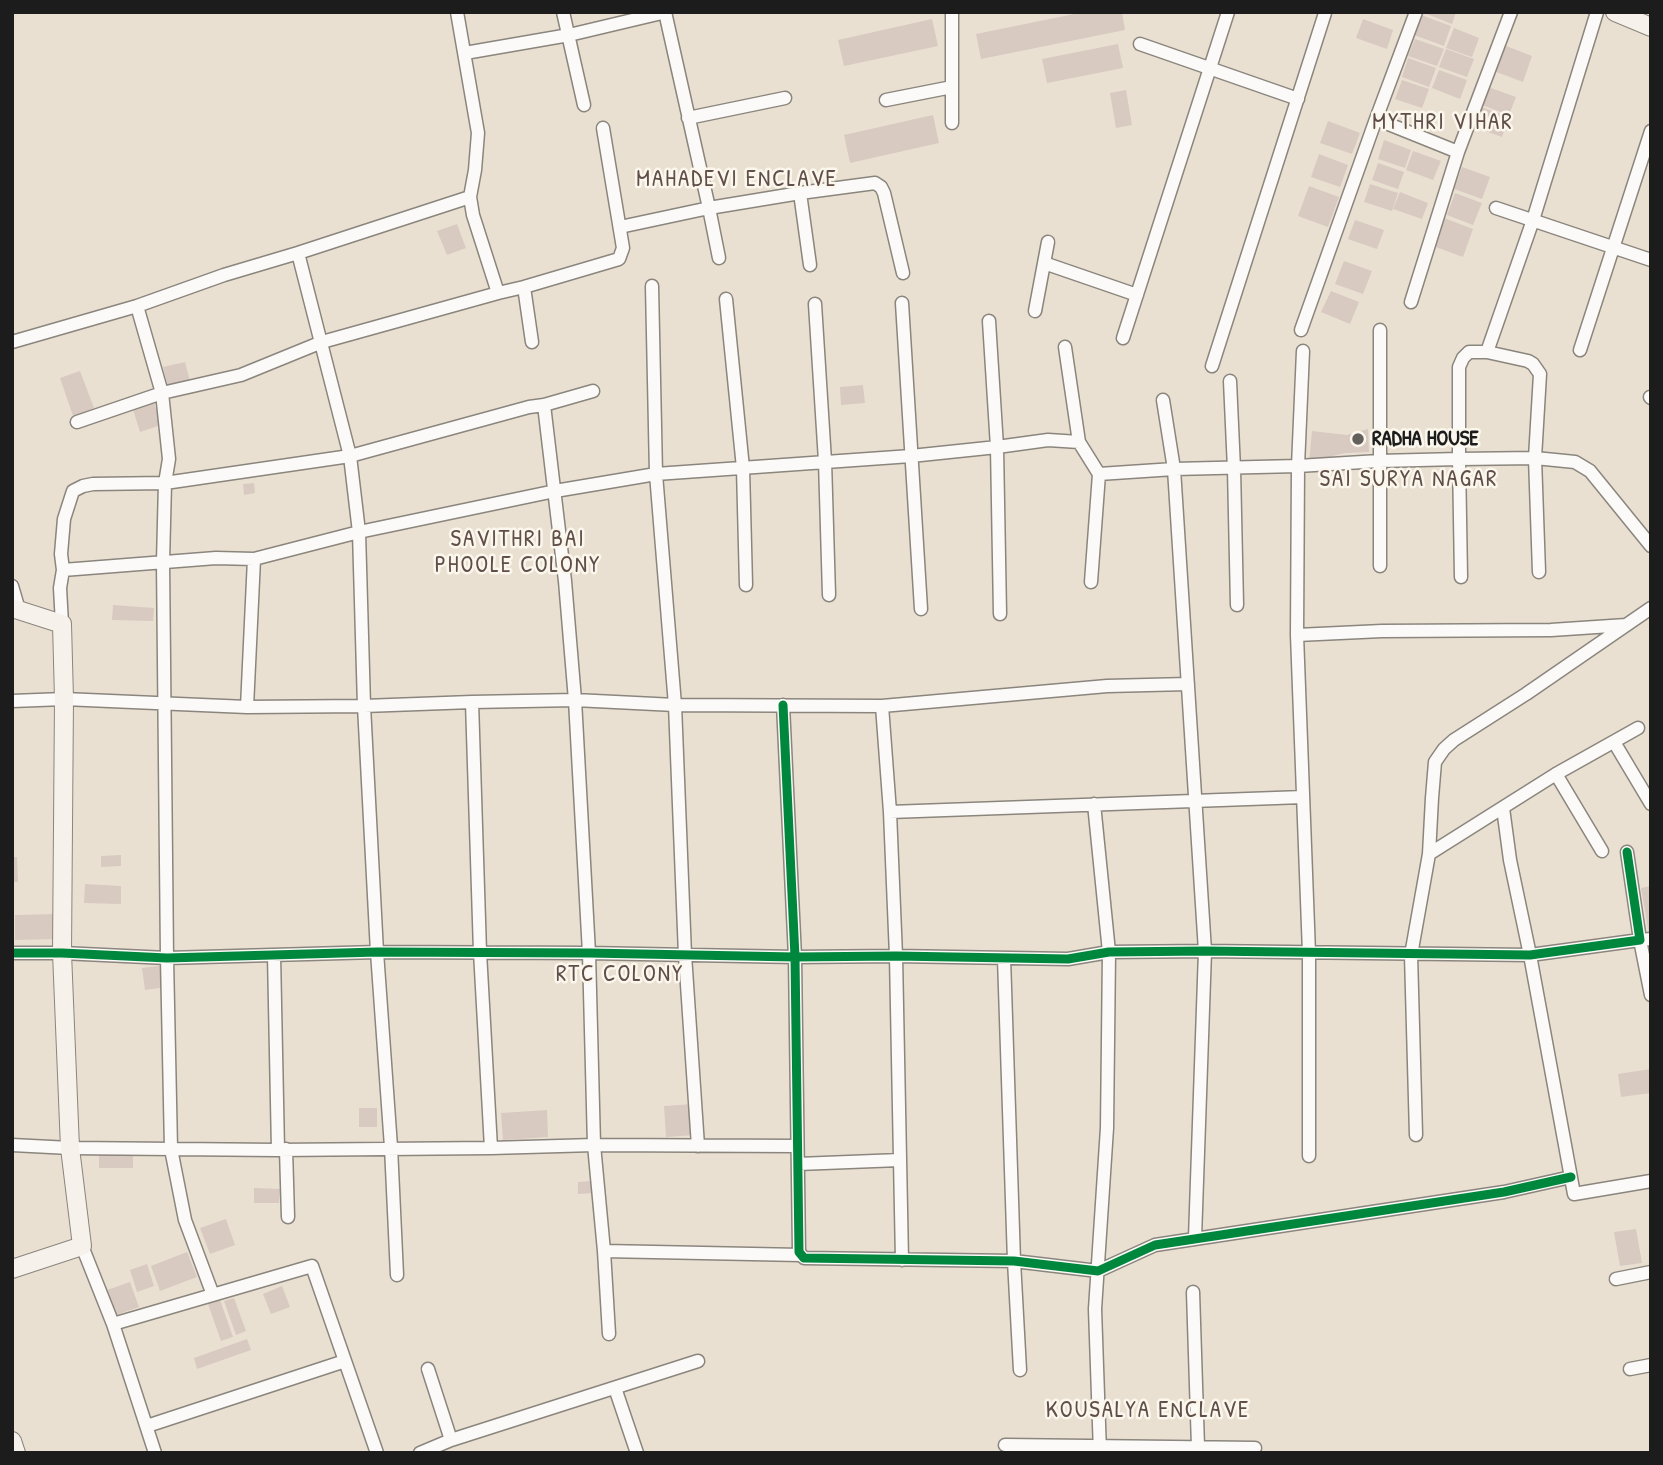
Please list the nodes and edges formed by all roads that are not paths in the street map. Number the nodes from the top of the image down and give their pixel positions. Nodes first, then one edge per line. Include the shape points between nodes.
1 (457, 12) edge
2 (563, 12) edge
3 (665, 12) edge
4 (952, 12) edge
5 (1228, 12) edge
6 (1416, 12) edge
7 (1511, 12) edge
8 (1597, 12) edge
9 (1615, 12) edge
10 (1325, 13) edge
11 (1651, 27) edge
12 (569, 35) junction
13 (1140, 44) dead end
14 (465, 53) junction
15 (1209, 69) junction
16 (952, 87) junction
17 (785, 98) dead end
18 (1298, 99) junction
19 (886, 100) dead end
20 (584, 105) dead end
21 (688, 118) junction
22 (1376, 119) junction
23 (952, 123) dead end
24 (603, 128) dead end
25 (1651, 131) edge
26 (1458, 152) junction
27 (800, 192) junction
28 (470, 197) junction
29 (709, 208) junction
30 (1496, 208) dead end
31 (1533, 220) junction
32 (620, 227) junction
33 (1048, 243) dead end
34 (1613, 247) junction
35 (298, 253) junction
36 (719, 258) dead end
37 (1651, 260) edge
38 (1044, 263) junction
39 (810, 265) dead end
40 (903, 273) dead end
41 (652, 286) dead end
42 (524, 287) junction
43 (498, 293) junction
44 (1138, 295) junction
45 (726, 299) dead end
46 (1411, 302) dead end
47 (902, 303) dead end
48 (815, 304) dead end
49 (137, 306) junction
50 (1035, 311) dead end
51 (989, 321) dead end
52 (1301, 330) dead end
53 (1380, 330) dead end
54 (1123, 338) dead end
55 (12, 342) edge
56 (322, 342) junction
57 (532, 342) dead end
58 (1065, 347) dead end
59 (1580, 350) dead end
60 (1303, 351) dead end
61 (1487, 352) junction
62 (1212, 366) dead end
63 (1230, 381) dead end
64 (593, 391) dead end
65 (162, 393) junction
66 (1163, 400) dead end
67 (544, 405) junction
68 (77, 422) dead end
69 (1079, 442) junction
70 (997, 447) junction
71 (350, 456) junction
72 (911, 456) junction
73 (1535, 458) junction
74 (1459, 459) junction
75 (825, 461) junction
76 (1379, 461) junction
77 (1298, 466) junction
78 (743, 468) junction
79 (1234, 469) junction
80 (1174, 470) junction
81 (656, 474) junction
82 (1099, 474) junction
83 (165, 483) junction
84 (555, 491) junction
85 (359, 532) junction
86 (1651, 546) edge
87 (254, 559) junction
88 (163, 562) junction
89 (1380, 566) dead end
90 (63, 570) junction
91 (1539, 572) dead end
92 (1461, 577) dead end
93 (1090, 582) dead end
94 (746, 585) dead end
95 (12, 586) edge
96 (829, 595) dead end
97 (1237, 606) dead end
98 (1651, 608) edge
99 (16, 609) edge
100 (921, 609) dead end
101 (1000, 614) dead end
102 (62, 624) junction
103 (1629, 625) junction
104 (1297, 635) junction
105 (1188, 684) junction
106 (64, 699) junction
107 (575, 700) junction
108 (12, 701) edge
109 (165, 702) junction
110 (472, 702) junction
111 (675, 705) junction
112 (783, 705) junction
113 (364, 706) junction
114 (882, 706) junction
115 (247, 707) junction
116 (1638, 728) dead end
117 (1614, 742) junction
118 (1556, 774) junction
119 (1303, 797) junction
120 (1195, 801) junction
121 (1094, 804) junction
122 (1651, 804) edge
123 (1503, 808) junction
124 (890, 812) junction
125 (1602, 851) dead end
126 (1627, 852) dead end
127 (1429, 854) junction
128 (1645, 939) edge
129 (1110, 951) junction
130 (1205, 951) junction
131 (377, 952) junction
132 (480, 952) junction
133 (12, 953) edge
134 (62, 953) junction
135 (589, 953) junction
136 (1309, 953) junction
137 (274, 955) junction
138 (685, 955) junction
139 (1411, 955) junction
140 (1531, 955) junction
141 (896, 956) junction
142 (795, 957) junction
143 (167, 958) junction
144 (1004, 958) junction
145 (1651, 995) edge
146 (1416, 1135) dead end
147 (594, 1145) junction
148 (12, 1146) edge
149 (698, 1146) junction
150 (797, 1146) junction
151 (391, 1147) junction
152 (491, 1148) junction
153 (70, 1149) junction
154 (172, 1149) junction
155 (282, 1149) junction
156 (1309, 1156) dead end
157 (900, 1160) junction
158 (798, 1164) junction
159 (1571, 1178) junction
160 (1651, 1181) edge
161 (288, 1217) dead end
162 (1195, 1238) junction
163 (82, 1246) junction
164 (604, 1251) junction
165 (801, 1255) junction
166 (902, 1260) junction
167 (1014, 1261) junction
168 (12, 1269) edge
169 (1098, 1271) junction
170 (1651, 1272) edge
171 (397, 1275) dead end
172 (1616, 1279) dead end
173 (1193, 1292) dead end
174 (213, 1295) junction
175 (113, 1324) junction
176 (608, 1334) dead end
177 (345, 1361) junction
178 (698, 1361) dead end
179 (1651, 1365) edge
180 (1630, 1368) dead end
181 (428, 1369) dead end
182 (1020, 1370) dead end
183 (615, 1388) junction
184 (147, 1426) junction
185 (451, 1440) junction
186 (1005, 1445) dead end
187 (1198, 1447) junction
188 (1255, 1448) dead end
189 (1100, 1450) edge
190 (155, 1453) edge
191 (377, 1453) edge
192 (420, 1453) edge
193 (637, 1453) edge

1 - 14 street
2 - 12 street
3 - 12 street
3 - 21 street
4 - 16 street
5 - 15 street
6 - 22 street
7 - 26 street
8 - 31 street
9 - 11 street
10 - 18 street
12 - 14 street
12 - 20 street
13 - 15 street
14 - 28 street via 478,133
15 - 18 street
15 - 44 street
16 - 19 street
16 - 23 street
17 - 21 street
18 - 62 street
21 - 29 street
22 - 26 street
22 - 52 street
24 - 32 street
25 - 34 street
26 - 46 street
27 - 29 street
27 - 39 street
27 - 40 street via 867,183 881,187
28 - 35 street
28 - 43 street
29 - 32 street
29 - 36 street
30 - 31 street
31 - 34 street
31 - 61 street
32 - 42 street via 623,248 619,259
33 - 38 street
34 - 37 street
34 - 59 street
35 - 49 street
35 - 56 street
38 - 44 street
38 - 50 street
41 - 81 street
42 - 43 street
42 - 57 street
43 - 56 street
44 - 54 street
45 - 78 street
47 - 72 street
48 - 75 street
49 - 55 street
49 - 65 street
51 - 70 street
53 - 76 street
56 - 65 street via 241,375
56 - 71 street
58 - 69 street
60 - 77 street
61 - 73 street via 1528,361 1540,374
61 - 74 street via 1469,352 1459,367
63 - 79 street
64 - 67 street
65 - 68 street
65 - 83 street via 169,459
66 - 80 street
67 - 71 street
67 - 84 street
69 - 70 street via 1048,440
69 - 82 street
70 - 72 street
70 - 101 street
71 - 83 street
71 - 85 street
72 - 75 street
72 - 100 street
73 - 74 street
73 - 86 street via 1575,462 1590,471
73 - 91 street
74 - 76 street
74 - 92 street
75 - 78 street
75 - 96 street
76 - 77 street
76 - 89 street
77 - 79 street
77 - 104 street
78 - 81 street
78 - 94 street
79 - 80 street
79 - 97 street
80 - 82 street
80 - 105 street
81 - 84 street
81 - 111 street
82 - 93 street
83 - 88 street
83 - 90 street via 93,484 74,491 64,519
84 - 85 street
84 - 107 street
85 - 87 street
85 - 113 street
87 - 88 street
87 - 115 street
88 - 90 street
88 - 109 street
90 - 102 street
95 - 99 street
98 - 103 street
99 - 102 street
102 - 106 street
103 - 104 street
103 - 127 street via 1444,749 1435,762
104 - 119 street
105 - 114 street via 1107,686
105 - 120 street
106 - 108 street
106 - 109 street
106 - 134 street
107 - 110 street
107 - 111 street
107 - 135 street
109 - 115 street
109 - 143 street
110 - 113 street
110 - 132 street
111 - 112 street
111 - 138 street
112 - 114 street
112 - 142 street
113 - 115 street
113 - 131 street
114 - 124 street
116 - 117 street
117 - 118 street
117 - 122 street
118 - 123 street
118 - 125 street
119 - 120 street
119 - 136 street
120 - 121 street
120 - 130 street
121 - 124 street
121 - 129 street
123 - 127 street
123 - 140 street
124 - 141 street
126 - 128 street
127 - 139 street
128 - 140 street
128 - 145 street
129 - 130 street
129 - 144 street via 1068,959
129 - 169 street via 1107,1128
130 - 136 street
130 - 162 street
131 - 132 street
131 - 137 street
131 - 151 street
132 - 135 street
132 - 152 street
133 - 134 street
134 - 143 street
134 - 153 street
135 - 138 street
135 - 147 street
136 - 139 street
136 - 156 street
137 - 143 street
137 - 155 street
138 - 142 street
138 - 149 street
139 - 140 street
139 - 146 street
140 - 159 street
141 - 142 street
141 - 144 street
141 - 157 street
142 - 150 street
143 - 154 street
144 - 167 street
147 - 149 street
147 - 152 street
147 - 164 street
148 - 153 street
149 - 150 street
150 - 158 street
151 - 152 street
151 - 155 street
151 - 171 street
153 - 154 street
153 - 163 street
154 - 155 street
154 - 174 street via 186,1220
155 - 161 street
157 - 158 street
157 - 166 street
158 - 165 street
159 - 160 street via 1574,1194
159 - 162 street via 1492,1195
162 - 169 street via 1155,1245
163 - 168 street
163 - 175 street
164 - 165 street
164 - 176 street
165 - 166 street via 809,1259
166 - 167 street
167 - 169 street
167 - 182 street
169 - 189 street
170 - 172 street
173 - 187 street
174 - 175 street
174 - 177 street via 313,1265
175 - 184 street
177 - 184 street
177 - 191 street
178 - 183 street
179 - 180 street
181 - 185 street
183 - 185 street
183 - 193 street
184 - 190 street
185 - 192 street
186 - 189 street
187 - 188 street
187 - 189 street

